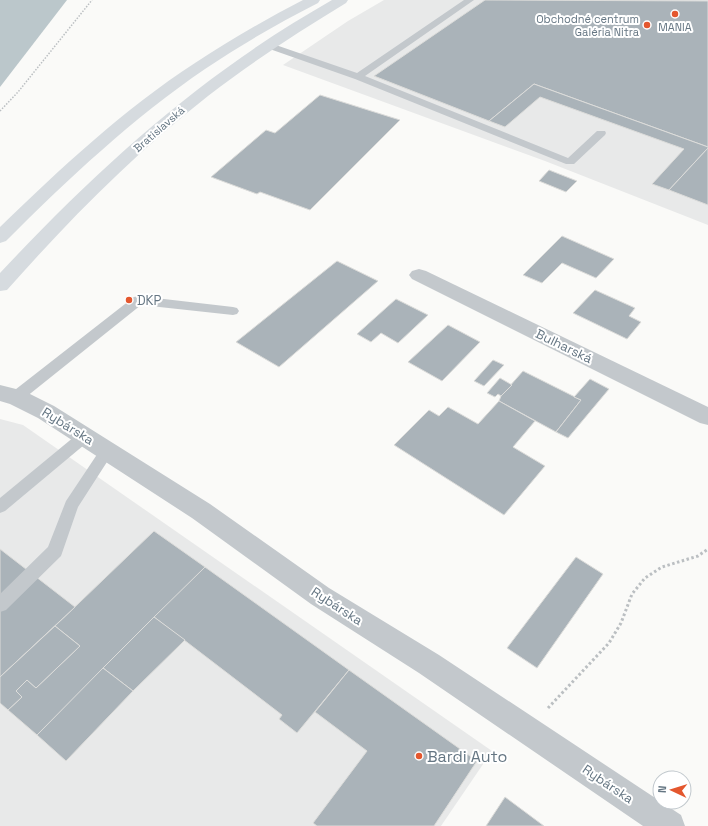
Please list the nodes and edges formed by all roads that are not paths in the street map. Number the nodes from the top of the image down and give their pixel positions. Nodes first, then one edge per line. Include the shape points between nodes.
1 (313, 0) edge
2 (341, 0) edge
3 (470, 0) edge
4 (267, 45) junction
5 (358, 77) junction
6 (601, 133) dead end
7 (102, 142) junction
8 (132, 152) junction
9 (0, 237) edge
10 (419, 275) dead end
11 (0, 285) edge
12 (232, 311) dead end
13 (8, 395) edge
14 (708, 417) edge
15 (84, 436) junction
16 (107, 451) junction
17 (0, 508) edge
18 (0, 605) edge
19 (670, 826) edge

1 - 7 main road, Bratislavská via 205,63 165,91
2 - 4 main road, Bratislavská
3 - 5 lane
4 - 5 lane
4 - 8 main road, Bratislavská via 223,76
5 - 6 lane via 570,162
7 - 8 main road
7 - 9 main road, Bratislavská via 61,177
8 - 11 main road, Bratislavská
10 - 14 street, Bulharská
12 - 13 lane via 138,300
13 - 15 street, Rybárska via 46,412
15 - 16 street, Rybárska
15 - 17 lane
16 - 18 lane via 71,505 55,551
16 - 19 street, Rybárska via 201,511 320,596 429,664

